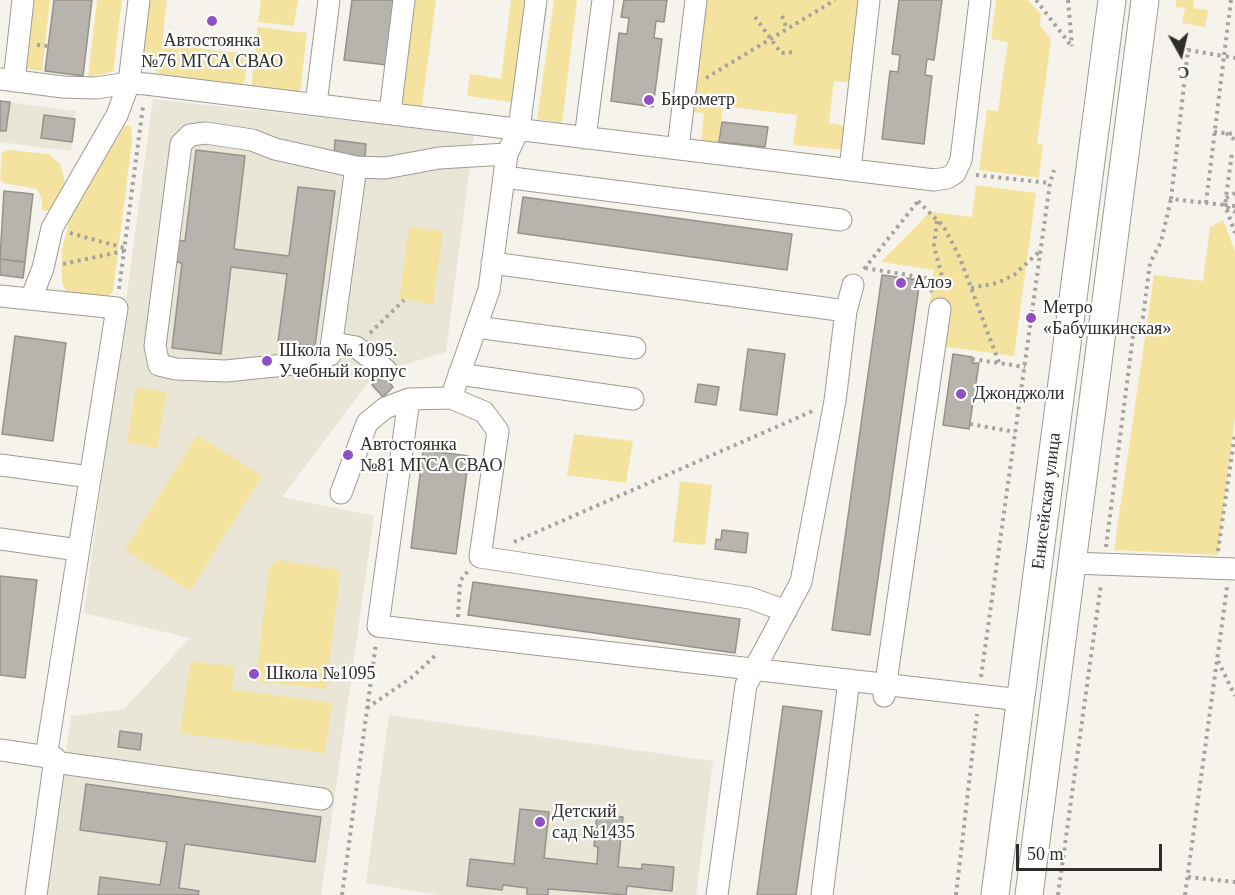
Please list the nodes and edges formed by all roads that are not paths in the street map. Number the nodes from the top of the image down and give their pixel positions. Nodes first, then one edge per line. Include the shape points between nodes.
1 (23, 0) edge
2 (139, 0) edge
3 (329, 0) edge
4 (404, 0) edge
5 (536, 0) edge
6 (603, 0) edge
7 (696, 0) edge
8 (870, 0) edge
9 (980, 0) edge
10 (1112, 0) edge
11 (1145, 0) edge
12 (7, 80) edge
13 (137, 84) junction
14 (316, 104) junction
15 (390, 112) junction
16 (519, 129) junction
17 (585, 138) junction
18 (678, 148) junction
19 (507, 154) junction
20 (356, 167) junction
21 (850, 170) junction
22 (504, 177) junction
23 (841, 220) dead end
24 (492, 262) junction
25 (859, 277) road end
26 (0, 296) edge
27 (31, 299) junction
28 (940, 309) road end
29 (846, 311) junction
30 (476, 327) junction
31 (334, 343) junction
32 (635, 348) dead end
33 (386, 370) dead end
34 (459, 374) junction
35 (451, 398) junction
36 (409, 399) junction
37 (633, 399) dead end
38 (0, 465) edge
39 (90, 477) junction
40 (342, 493) dead end
41 (0, 538) edge
42 (78, 550) junction
43 (1072, 563) junction
44 (1227, 568) edge
45 (786, 611) junction
46 (754, 669) junction
47 (849, 680) junction
48 (884, 690) junction
49 (1021, 700) junction
50 (0, 750) edge
51 (50, 759) junction
52 (322, 799) dead end
53 (36, 895) edge
54 (717, 895) edge
55 (822, 895) edge
56 (995, 895) edge
57 (1029, 895) edge

1 - 12 lane
2 - 13 lane
3 - 14 lane
4 - 15 lane
5 - 16 lane
6 - 17 lane
7 - 18 lane
8 - 21 lane
9 - 21 lane via 961,160 955,172 934,180
10 - 49 main road, Енисейская улица
11 - 43 main road, Енисейская улица
12 - 13 lane via 96,88
13 - 14 lane
13 - 27 lane via 52,228
14 - 15 lane
15 - 16 lane
16 - 17 lane
16 - 19 lane
17 - 18 lane
18 - 21 lane
19 - 20 lane via 439,158 386,168
19 - 22 lane
20 - 31 lane
20 - 31 lane via 274,149 252,140 206,133 190,135 181,144 155,346 158,370 226,371 314,362 330,355
22 - 23 lane
22 - 24 lane
24 - 29 lane
24 - 30 lane via 489,290
25 - 29 lane
26 - 27 lane
27 - 39 lane via 117,308
28 - 48 lane
29 - 45 lane via 835,401 801,582
30 - 32 lane
30 - 34 lane
31 - 33 lane via 356,347
34 - 35 lane
34 - 37 lane
35 - 36 lane
35 - 45 lane via 484,412 498,431 480,557 750,598
36 - 40 lane via 385,408 367,423
36 - 46 lane via 378,626
38 - 39 lane
39 - 42 lane
41 - 42 lane
42 - 51 lane
43 - 44 lane
43 - 57 main road, Енисейская улица
45 - 46 lane
46 - 47 lane
46 - 54 lane via 746,685
47 - 48 lane
47 - 55 lane
48 - 49 lane
49 - 56 main road, Енисейская улица
50 - 51 lane
51 - 52 lane
51 - 53 lane

